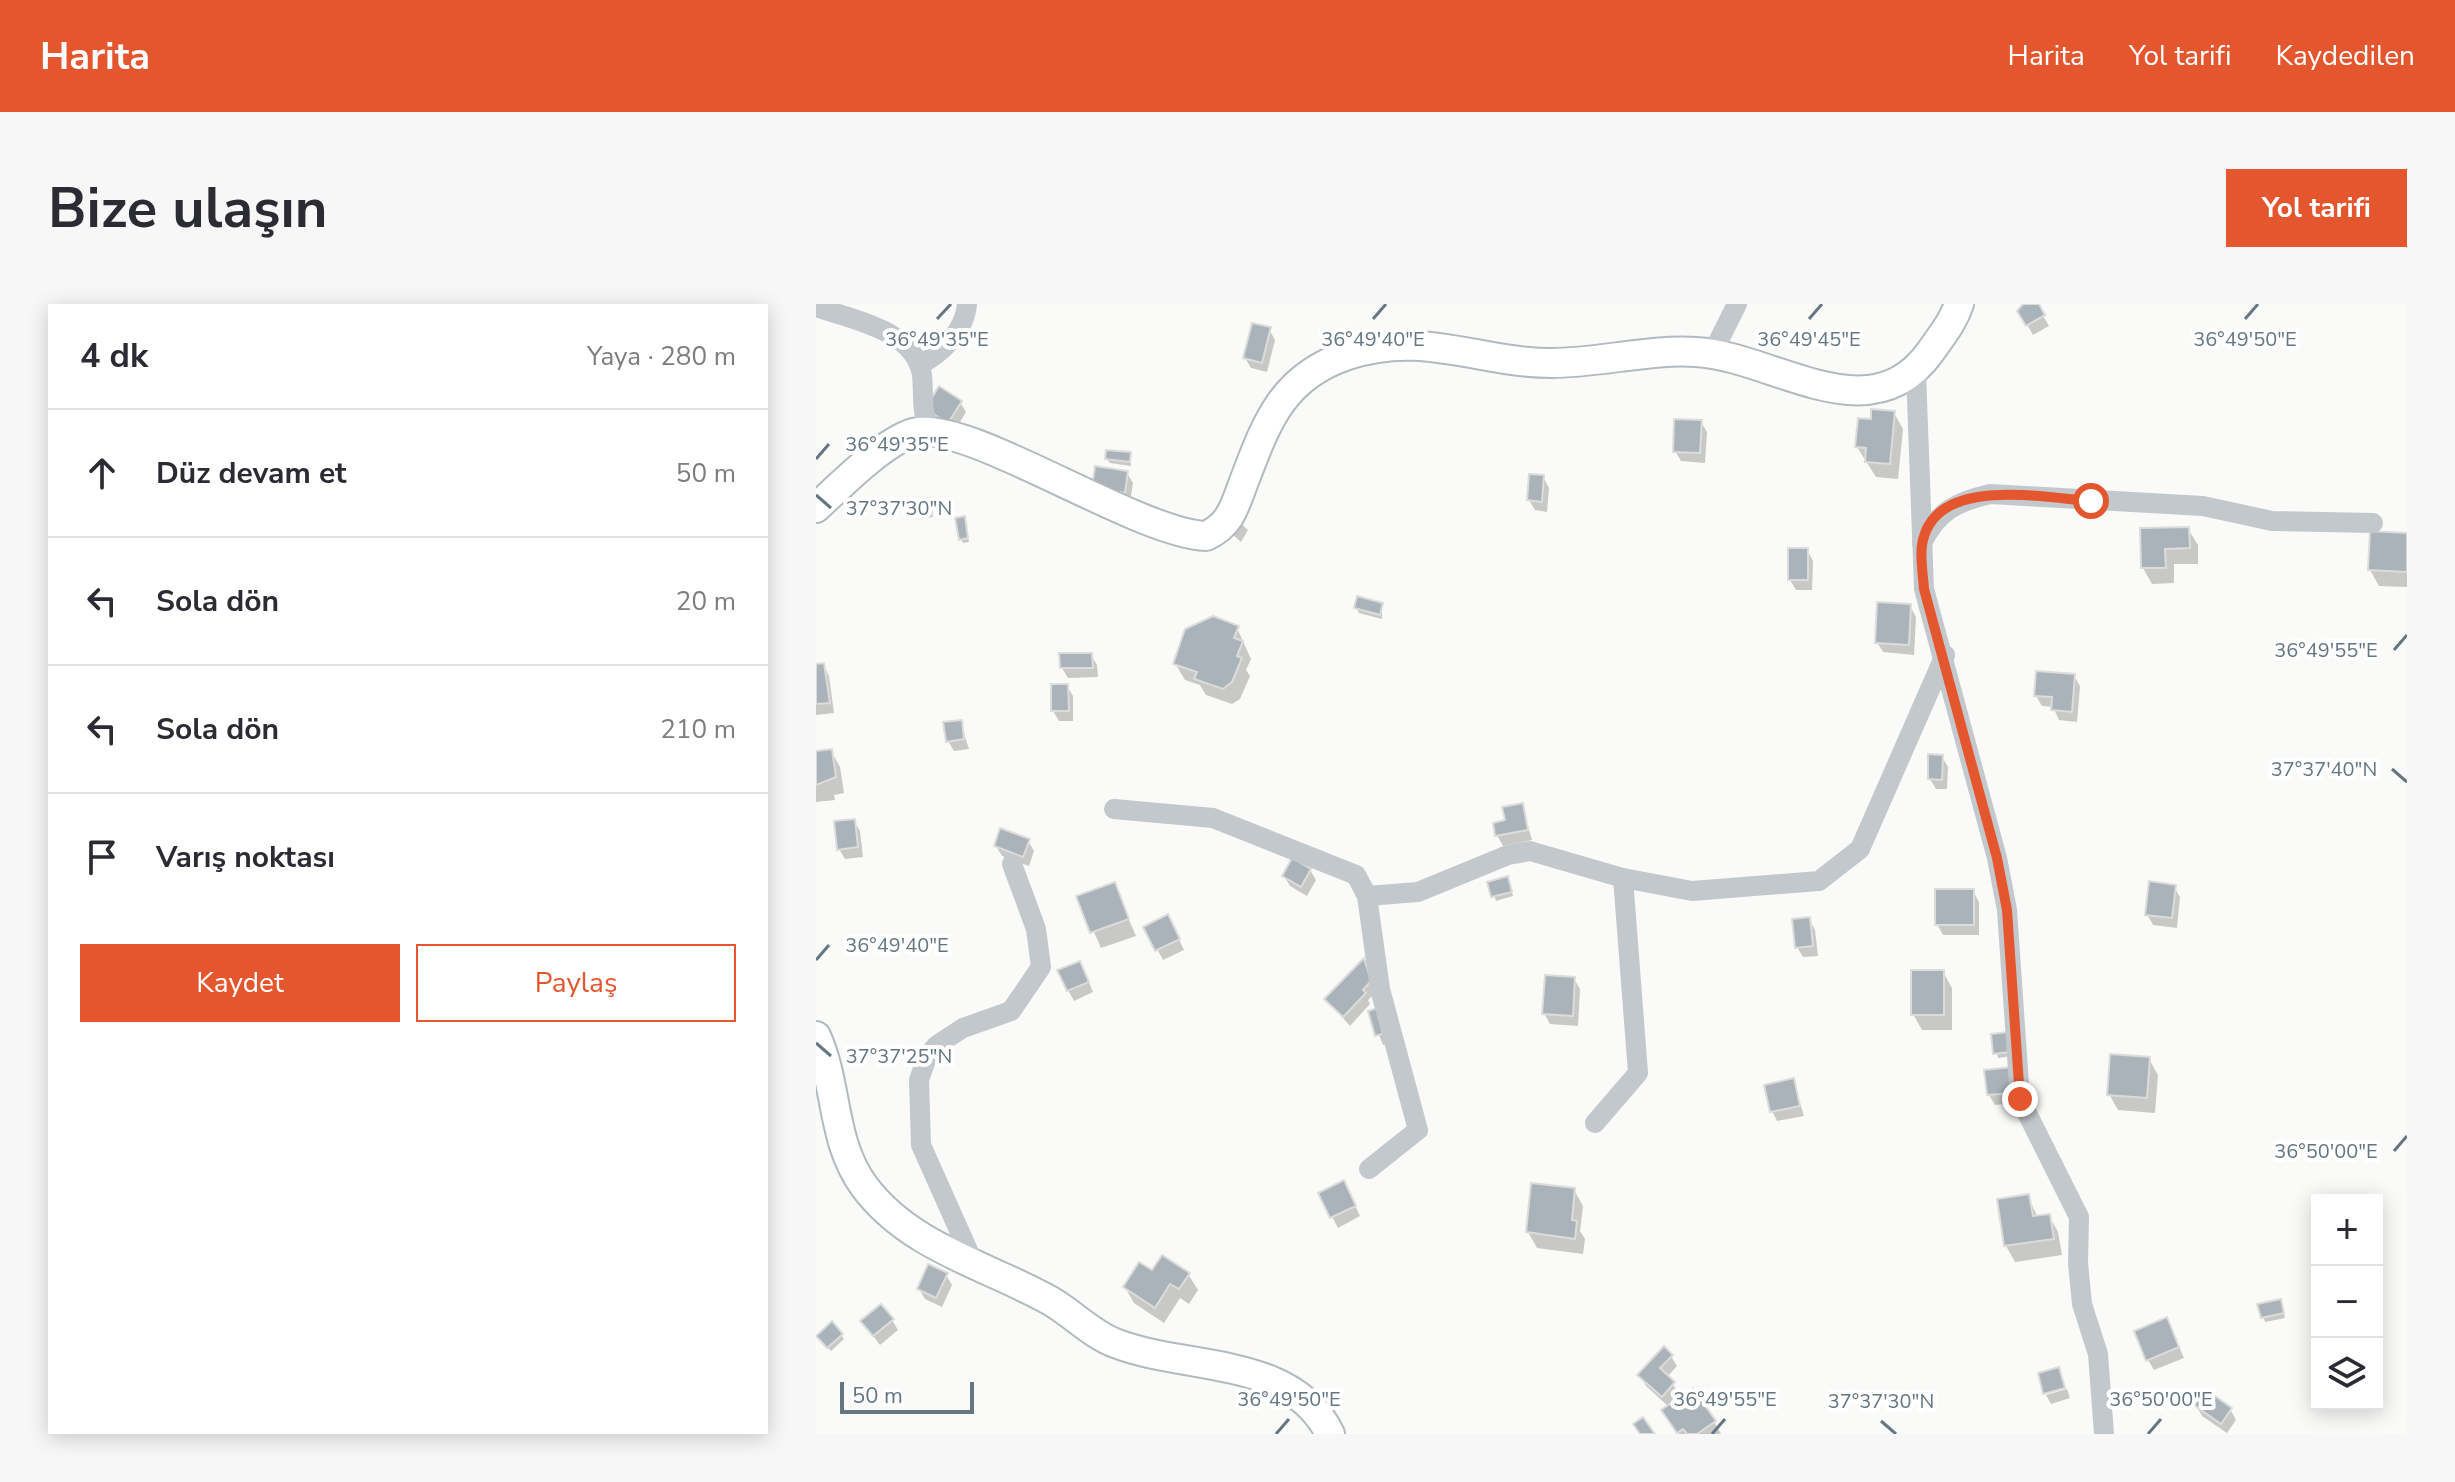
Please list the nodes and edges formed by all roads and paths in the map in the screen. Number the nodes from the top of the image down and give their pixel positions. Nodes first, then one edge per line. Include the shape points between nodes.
1 (967, 304) edge
2 (1737, 304) edge
3 (1959, 304) edge
4 (816, 307) edge
5 (1712, 354) junction
6 (919, 365) junction
7 (1916, 372) junction
8 (929, 430) junction
9 (816, 508) edge
10 (2373, 523) dead end
11 (1922, 543) junction
12 (1945, 655) junction
13 (1114, 809) dead end
14 (1012, 864) dead end
15 (1623, 878) junction
16 (1367, 896) junction
17 (816, 1036) edge
18 (1595, 1123) dead end
19 (1369, 1169) dead end
20 (975, 1266) junction
21 (1330, 1434) edge
22 (2104, 1434) edge

1 - 6 street via 955,334
2 - 5 street
3 - 7 street
4 - 6 street via 881,329 909,349
5 - 7 street via 1846,390 1903,380
5 - 8 street via 1551,363 1418,344 1382,345 1347,355 1314,369 1290,388 1259,441 1229,521 1206,536 1155,523 976,445
6 - 8 street via 921,411
7 - 11 street
8 - 9 street via 896,442
10 - 11 street via 2272,521 2203,506 1990,494 1958,501 1941,513
11 - 12 street via 1924,589
12 - 15 street via 1860,849 1819,881 1692,891
12 - 22 street via 2007,910 2020,1099 2079,1217 2082,1304 2098,1354
13 - 16 street via 1213,818 1356,875
14 - 20 street via 1036,929 1041,967 1011,1011 963,1028 937,1045 919,1080 921,1145
15 - 16 street via 1530,851 1418,892
15 - 18 street via 1638,1073
16 - 19 street via 1380,989 1418,1130
17 - 20 street via 844,1148 864,1185 895,1218
20 - 21 street via 1051,1301 1111,1342 1271,1379 1295,1391

